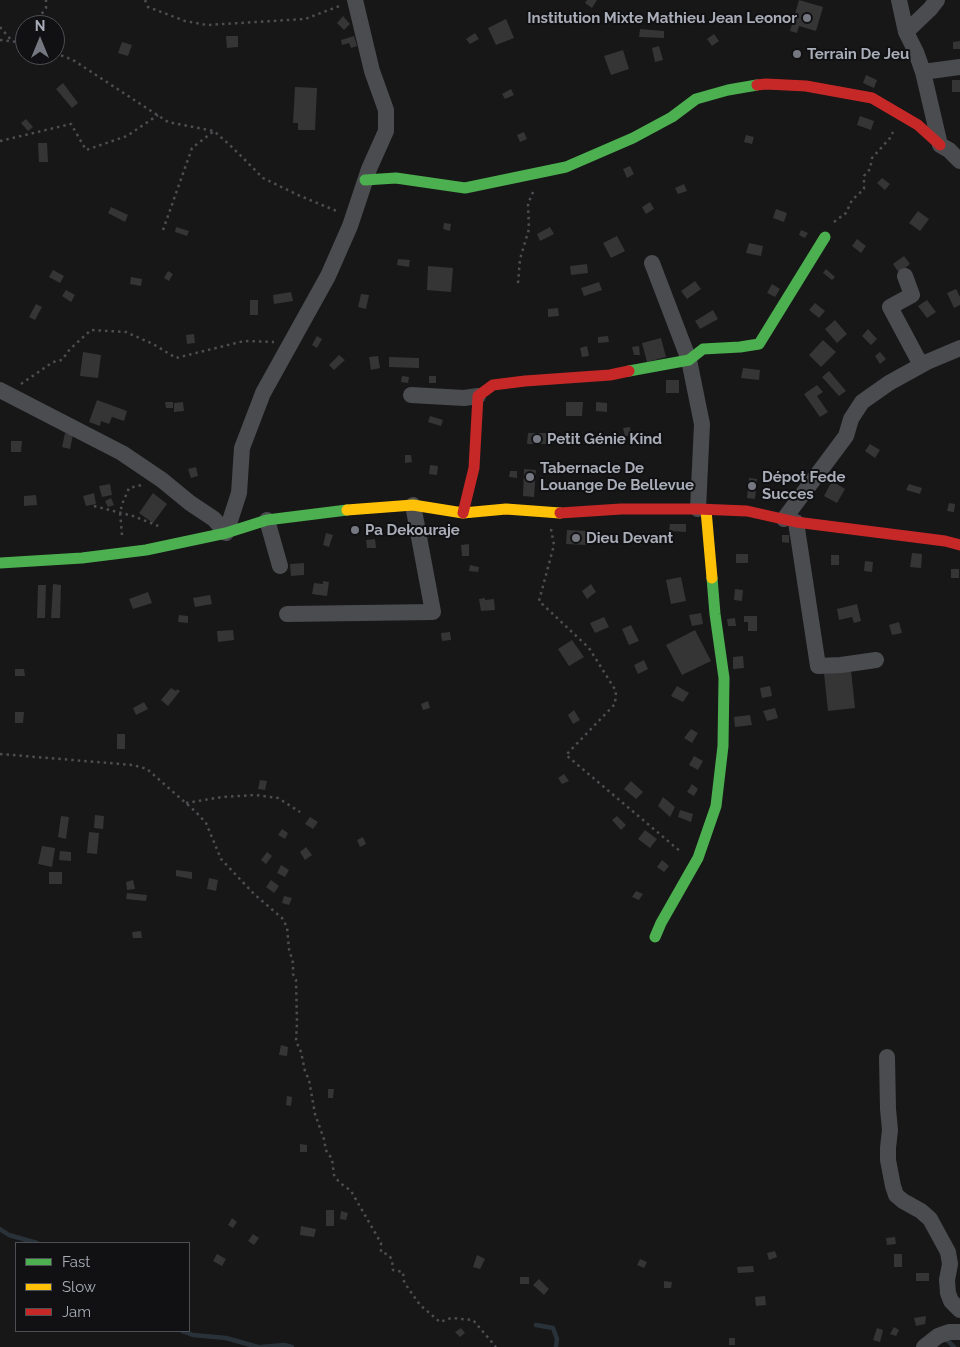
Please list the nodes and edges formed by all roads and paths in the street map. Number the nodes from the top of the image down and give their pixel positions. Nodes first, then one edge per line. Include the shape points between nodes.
1 (46, 0) edge
2 (144, 0) edge
3 (355, 0) edge
4 (899, 0) edge
5 (937, 0) edge
6 (41, 15) edge
7 (0, 27) edge
8 (906, 32) junction
9 (0, 40) edge
10 (12, 42) junction
11 (15, 42) edge
12 (65, 57) edge
13 (960, 66) edge
14 (923, 72) junction
15 (158, 115) junction
16 (902, 115) junction
17 (214, 130) junction
18 (0, 141) edge
19 (940, 145) junction
20 (960, 161) edge
21 (365, 180) junction
22 (534, 190) dead end
23 (350, 226) junction
24 (163, 230) dead end
25 (825, 237) joint
26 (652, 263) dead end
27 (905, 276) dead end
28 (518, 283) dead end
29 (291, 343) junction
30 (960, 348) edge
31 (688, 360) junction
32 (921, 365) junction
33 (3, 391) edge
34 (411, 395) dead end
35 (478, 396) junction
36 (162, 480) junction
37 (413, 505) junction
38 (94, 506) dead end
39 (702, 509) junction
40 (120, 512) junction
41 (547, 512) junction
42 (463, 513) junction
43 (267, 520) junction
44 (790, 521) junction
45 (164, 529) dead end
46 (226, 533) junction
47 (960, 545) edge
48 (120, 554) junction
49 (0, 562) edge
50 (280, 566) dead end
51 (287, 614) dead end
52 (876, 660) dead end
53 (0, 754) edge
54 (186, 803) junction
55 (300, 812) dead end
56 (698, 858) junction
57 (654, 937) dead end
58 (887, 1057) dead end
59 (960, 1310) edge
60 (960, 1332) edge
61 (496, 1347) edge
62 (924, 1347) edge

1 - 6 path via 46,8
2 - 3 path via 148,7 184,21 207,25 305,19
3 - 21 street via 372,71 386,110 386,131
4 - 8 street
5 - 8 street
7 - 10 path
8 - 14 street
9 - 10 path
10 - 11 path
12 - 15 path
13 - 14 street
14 - 19 street
15 - 17 path via 168,122
15 - 18 path via 127,136 86,150 71,124
16 - 19 street
16 - 21 street via 872,98 806,86 766,84 696,99 672,117 633,138 566,167 465,188 396,178
16 - 25 path via 890,138 872,158 870,169 864,176 864,189
17 - 23 path via 263,178 339,212
17 - 24 path via 192,148
19 - 20 street
21 - 23 street
22 - 28 path via 528,204 529,229 520,259
23 - 29 street via 328,276
25 - 31 street via 759,344 703,349
26 - 31 street
27 - 32 street via 912,294 890,307
29 - 33 path via 244,341 176,358 126,332 91,330 62,360
29 - 46 street via 263,393 242,448 239,492
30 - 32 street
31 - 35 street via 610,375 493,385
31 - 39 street via 702,424
32 - 44 street via 862,402 851,419 846,436
33 - 36 street via 122,453
34 - 35 street
35 - 42 street via 474,468
36 - 40 path via 129,488
36 - 46 street via 214,518
37 - 42 street
37 - 43 street
37 - 51 street via 433,612
38 - 40 path
39 - 41 street
39 - 44 street via 747,511
39 - 56 street via 724,678 723,736 716,806
40 - 45 path
40 - 48 path
41 - 42 street via 506,509
41 - 56 path via 554,546 539,602 588,648 616,690 615,704 566,755 684,855
43 - 46 street
43 - 50 street
44 - 47 street via 936,539
44 - 52 street via 818,666
46 - 48 street
48 - 49 street
53 - 54 path via 133,765 147,769
54 - 55 path via 255,795 278,798
54 - 61 path via 206,823 222,860 282,918 286,927 296,980 296,1041 334,1175 351,1191 381,1243 381,1252 389,1254 393,1270 403,1272 404,1281 420,1305 440,1322 451,1318 473,1320
56 - 57 street
58 - 59 street via 888,1160 893,1186 903,1201 930,1219 948,1252 948,1293
60 - 62 street via 938,1336

